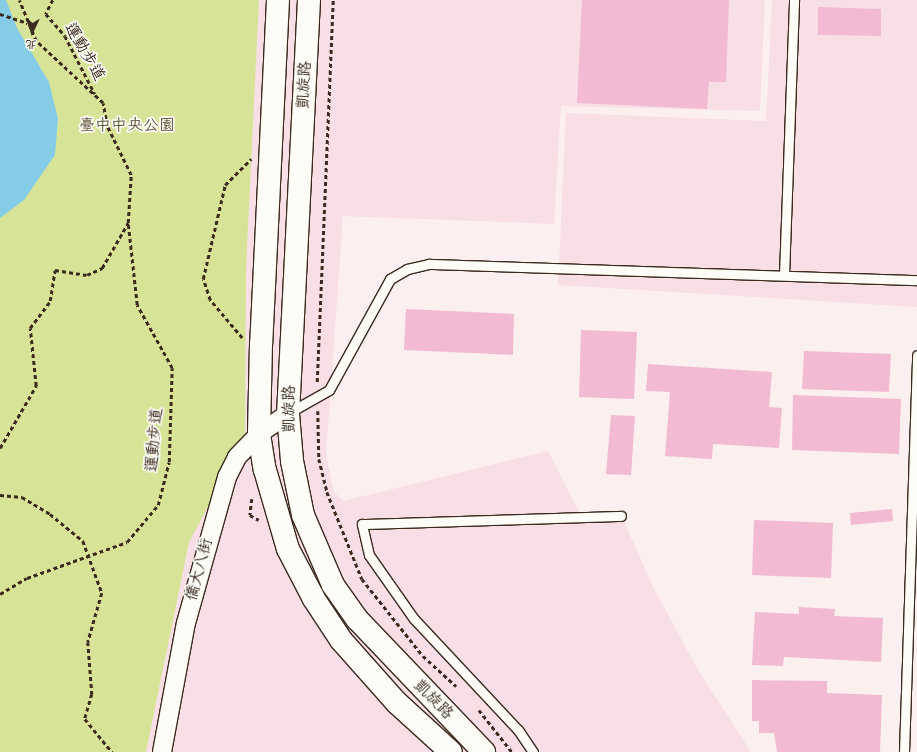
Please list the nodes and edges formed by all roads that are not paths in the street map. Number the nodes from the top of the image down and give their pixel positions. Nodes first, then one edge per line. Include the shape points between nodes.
1 (278, 0) edge
2 (309, 0) edge
3 (794, 0) edge
4 (784, 274) junction
5 (917, 280) edge
6 (917, 355) edge
7 (288, 414) junction
8 (259, 434) junction
9 (621, 516) dead end
10 (913, 596) edge
11 (162, 752) edge
12 (451, 752) edge
13 (484, 752) edge
14 (533, 752) edge
15 (904, 752) edge

1 - 8 street, 凱旋路
2 - 7 street, 凱旋路
3 - 4 lane
4 - 5 lane
4 - 7 lane via 429,264 407,268 390,279 328,390
6 - 10 lane
7 - 8 street, 僑大八街
7 - 13 street, 凱旋路 via 292,461 303,515 333,585 357,620
8 - 11 street, 僑大八街 via 236,457 218,504 186,623
8 - 12 street, 凱旋路 via 265,470 288,550 314,599 341,640 396,702
9 - 14 lane via 362,524 369,555 414,619 518,730
10 - 15 lane

